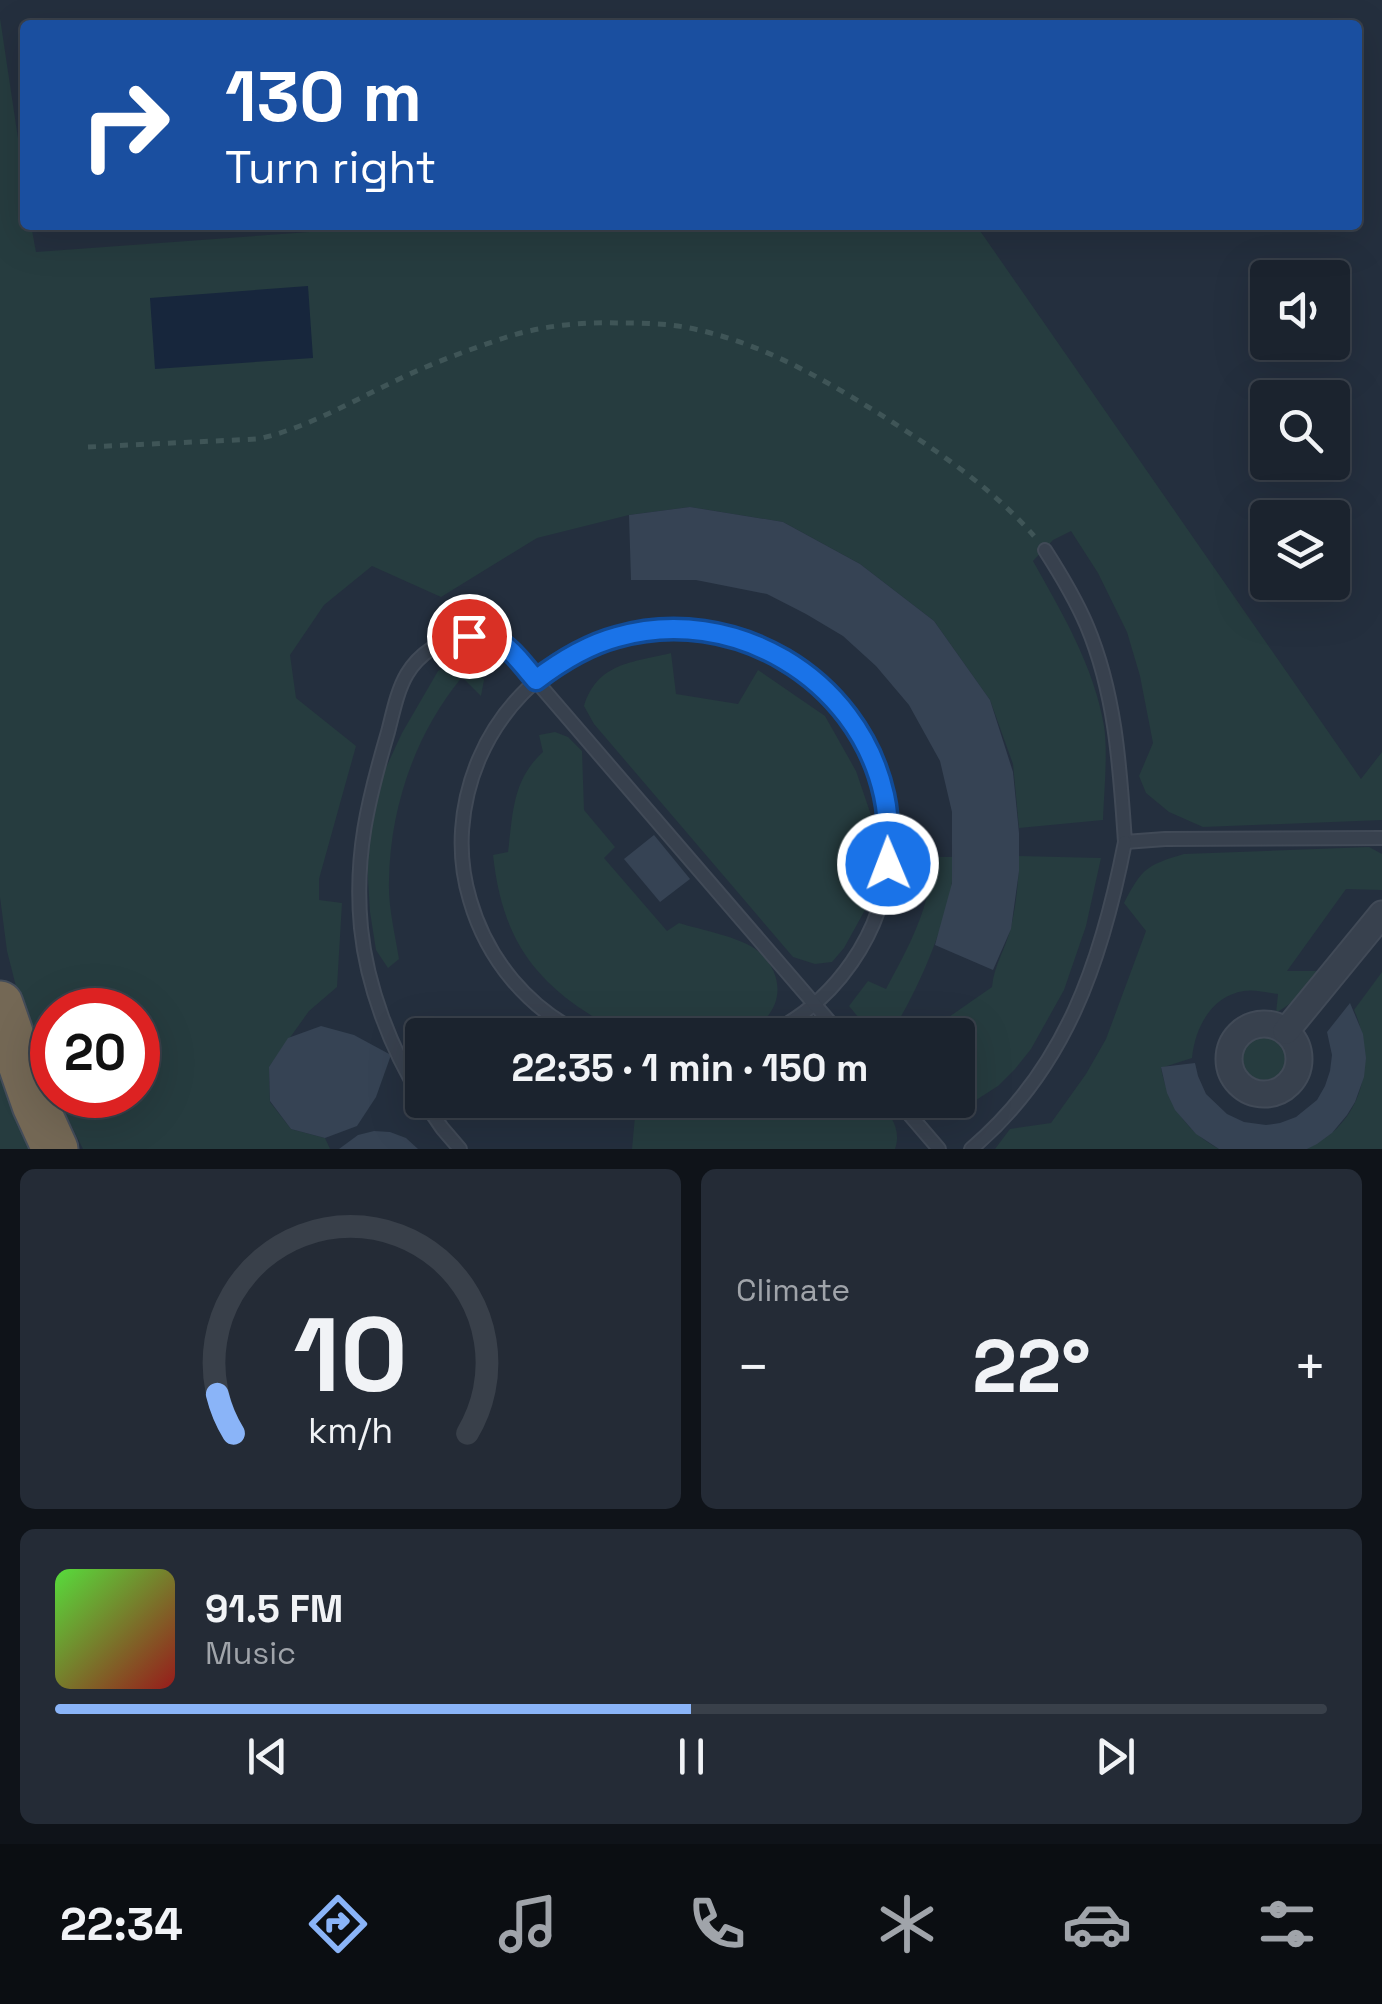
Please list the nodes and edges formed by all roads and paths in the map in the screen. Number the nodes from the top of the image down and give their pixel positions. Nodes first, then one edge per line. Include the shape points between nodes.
1 (88, 448) dead end
2 (1046, 550) joint
3 (536, 680) junction
4 (1382, 838) edge
5 (1126, 842) junction
6 (1382, 914) edge
7 (0, 1004) edge
8 (814, 1004) junction
9 (553, 1018) edge
10 (796, 1018) edge
11 (826, 1018) edge
12 (1286, 1031) dead end
13 (405, 1064) edge
14 (437, 1118) edge
15 (912, 1118) edge
16 (55, 1149) edge
17 (460, 1149) edge
18 (939, 1149) edge
19 (971, 1149) edge

1 - 2 path via 258,439 507,337 583,324 656,324 749,345 845,392 970,476
2 - 5 lane via 1102,668
3 - 8 lane
3 - 8 lane via 595,644 686,628 775,652 830,694 878,772 888,864 870,930
3 - 9 lane via 498,724 472,775 463,867 493,954
3 - 13 lane via 496,639 469,636 428,651 400,689 364,819 359,897 370,976
4 - 5 lane
5 - 19 lane via 1112,907 1074,1017 1023,1097
6 - 12 street
7 - 16 highway
8 - 10 lane
8 - 11 lane
14 - 17 lane
15 - 18 lane

